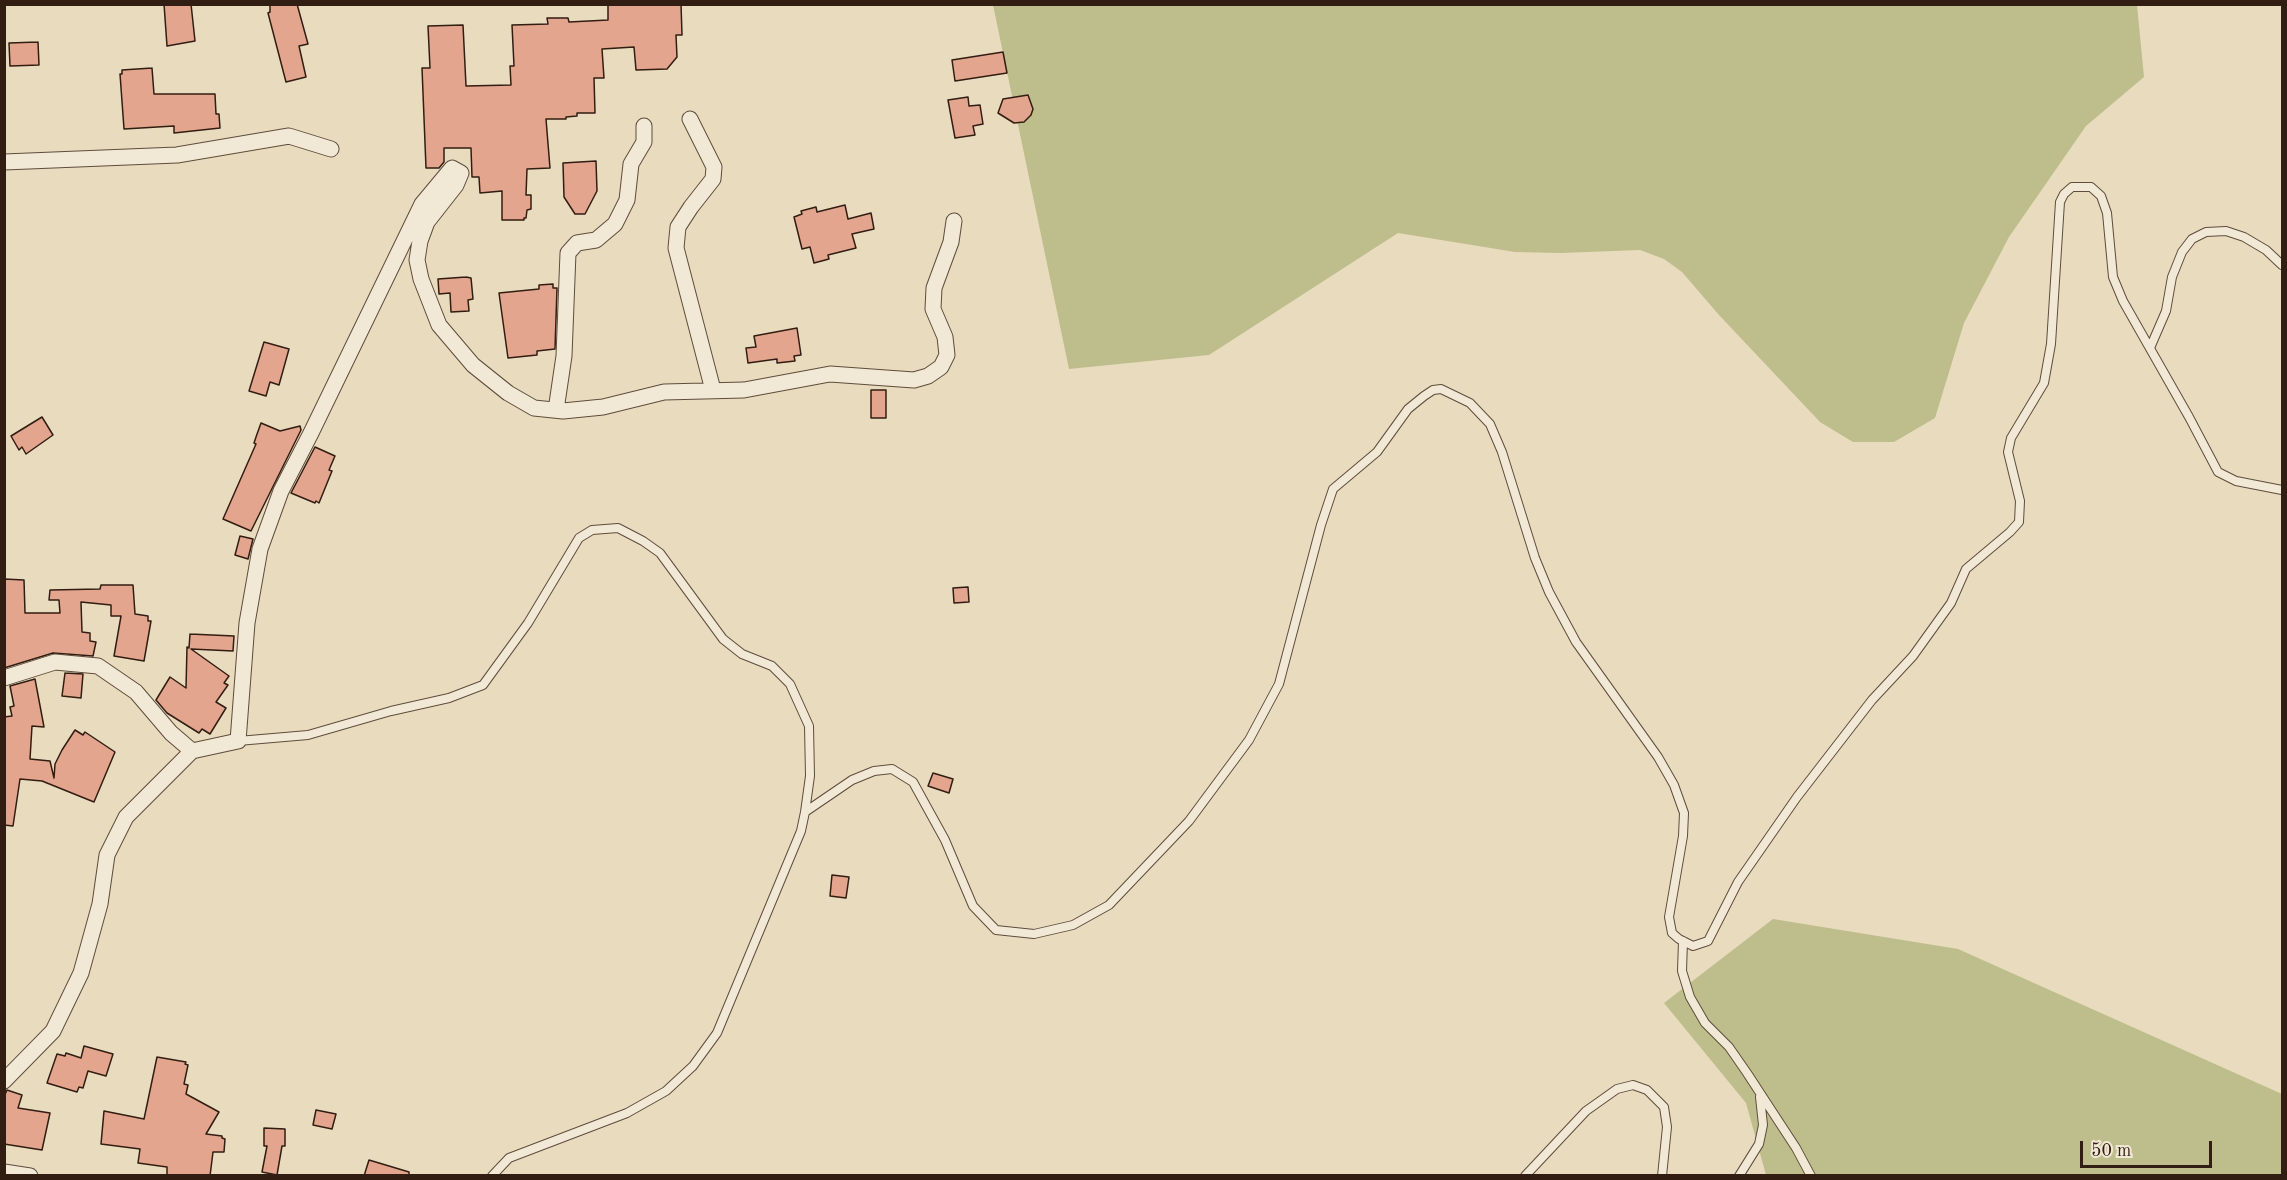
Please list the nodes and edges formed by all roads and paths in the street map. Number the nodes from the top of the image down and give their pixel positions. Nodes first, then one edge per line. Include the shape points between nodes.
1 (690, 119) dead end
2 (644, 126) dead end
3 (331, 149) dead end
4 (4, 162) edge
5 (954, 221) dead end
6 (2283, 265) edge
7 (2150, 348) junction
8 (713, 390) junction
9 (556, 410) junction
10 (2283, 490) edge
11 (4, 678) edge
12 (238, 741) junction
13 (192, 751) junction
14 (805, 812) junction
15 (1683, 941) junction
16 (4, 1081) edge
17 (1760, 1095) junction
18 (4, 1172) edge
19 (30, 1176) edge
20 (492, 1176) edge
21 (1525, 1176) edge
22 (1662, 1176) edge
23 (1739, 1176) edge
24 (1811, 1176) edge

1 - 8 street via 714,167 713,179 678,227 676,248
2 - 9 street via 644,142 631,164 627,200 615,224 596,240 577,243 568,253 564,356
3 - 4 street via 289,136 177,155
5 - 8 street via 951,242 934,288 933,309 945,338 947,355 941,367 914,380 830,374 744,390
6 - 7 lane via 2266,250 2226,231 2206,232 2192,239 2172,277 2166,311
7 - 10 lane via 2218,472 2236,482
7 - 15 lane via 2113,277 2107,213 2101,196 2091,187 2072,187 2060,202 2051,344 2044,383 2011,438 2008,452 2020,501 2019,522 1966,569 1951,603 1797,797 1738,882 1708,941 1693,946
8 - 9 street via 663,392 603,407
9 - 12 street via 534,408 508,393 473,365 439,326 417,260 428,222 461,173 453,168 422,204 281,491 260,549 247,623
11 - 13 street via 55,662 98,666 136,692
12 - 13 street
12 - 14 lane via 308,735 449,698 483,685 528,623 579,538 592,530 618,528 660,553 723,639 742,654 772,666 790,684 809,726 810,776
13 - 16 street via 126,817 107,855 100,904 81,974 53,1031
14 - 15 lane via 852,780 892,769 913,782 945,840 973,906 996,930 1044,932 1073,925 1109,905 1190,821 1249,740 1279,684 1333,489 1377,452 1408,409 1433,390 1442,389 1470,403 1490,424 1549,592 1576,642 1674,785 1684,813 1670,917 1672,933
14 - 20 lane via 801,831 717,1033 693,1066 666,1091 627,1113 509,1158
15 - 17 lane via 1682,971 1690,997
17 - 23 lane via 1763,1125 1759,1144
17 - 24 lane
18 - 19 street
21 - 22 lane via 1586,1111 1617,1089 1633,1086 1647,1090 1664,1107 1667,1127

